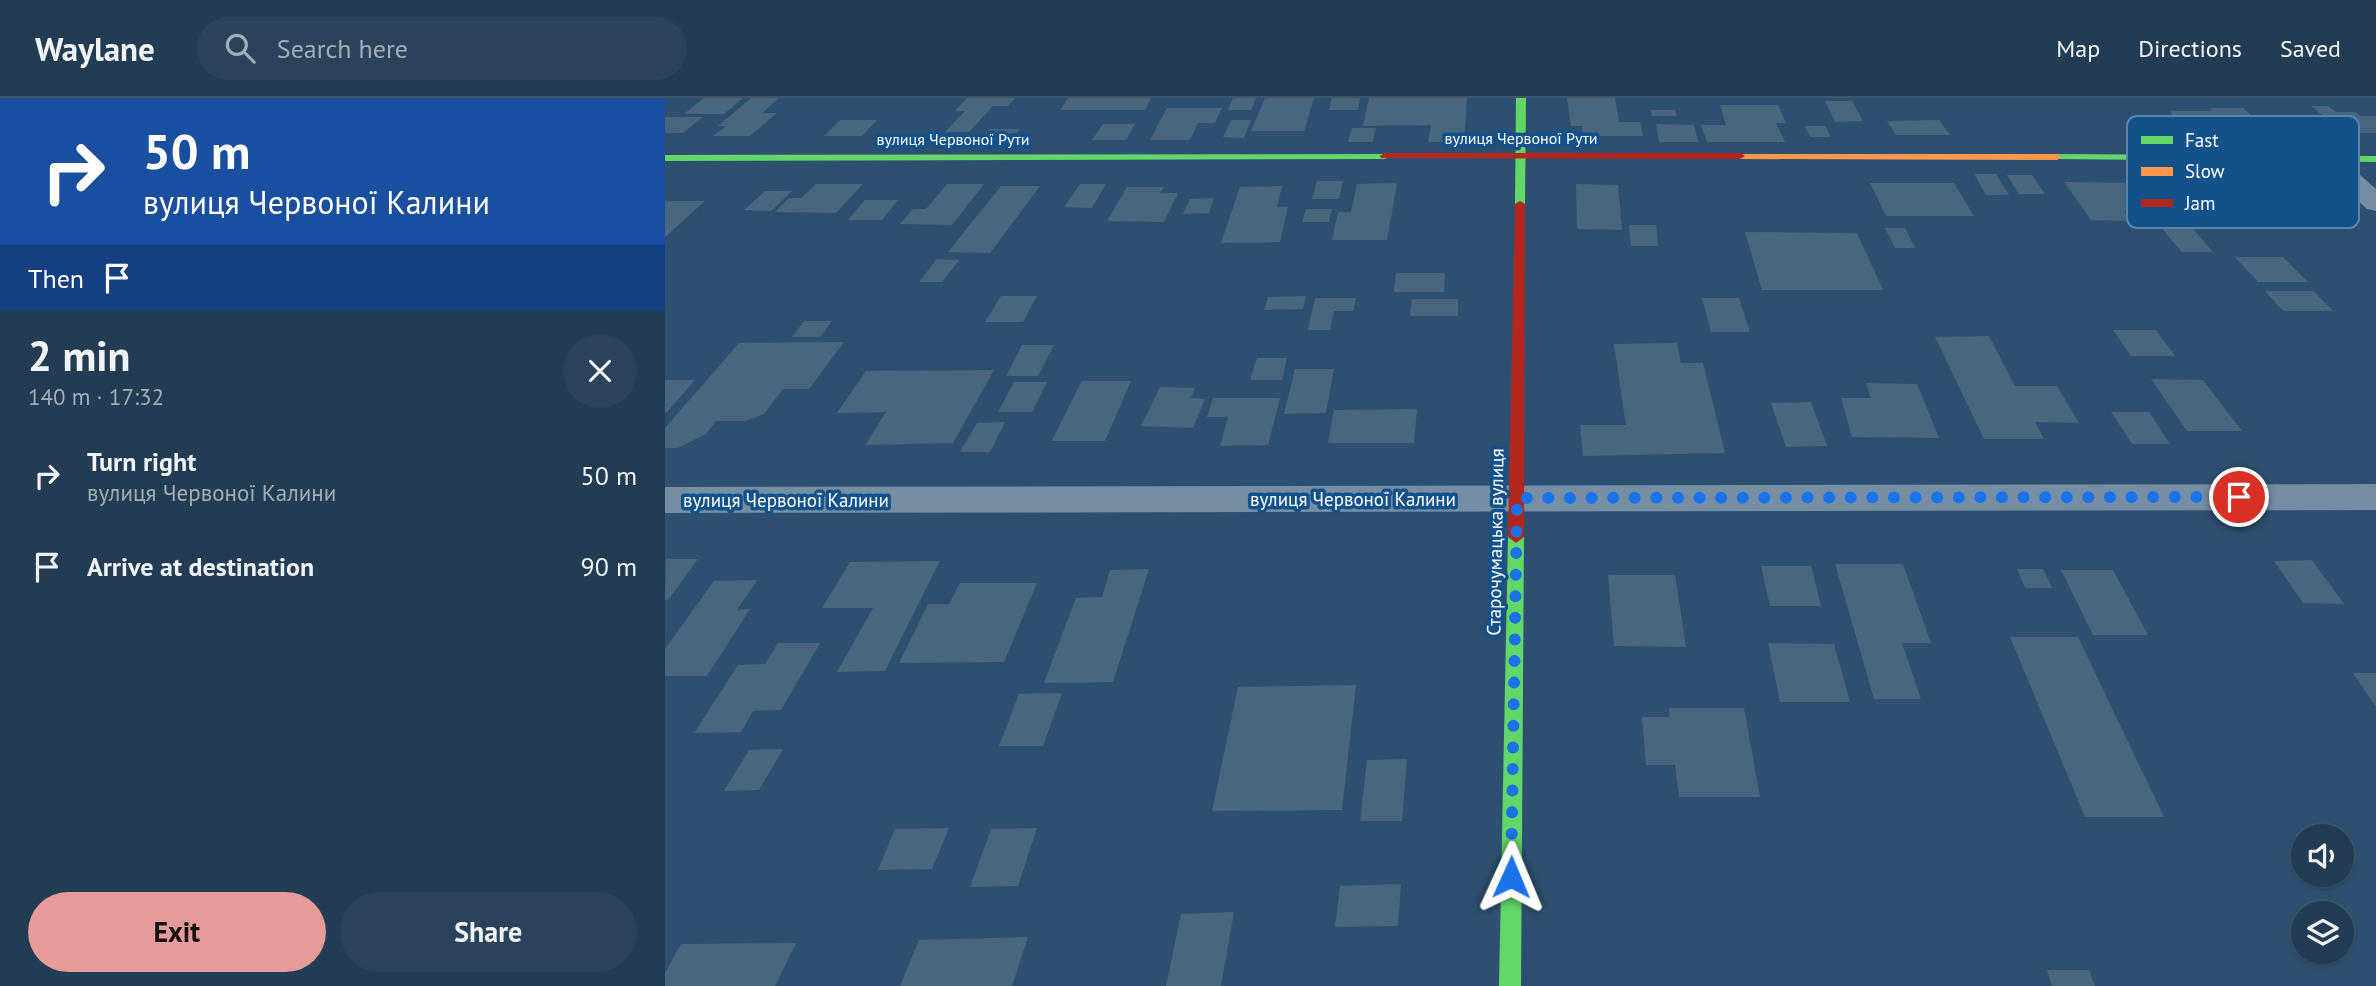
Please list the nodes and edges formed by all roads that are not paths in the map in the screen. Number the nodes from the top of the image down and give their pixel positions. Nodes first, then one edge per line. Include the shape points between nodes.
1 (1521, 98) edge
2 (1521, 155) junction
3 (665, 158) edge
4 (2127, 158) edge
5 (2359, 188) edge
6 (2376, 203) edge
7 (2376, 497) edge
8 (1517, 498) junction
9 (665, 500) edge
10 (1510, 986) edge

1 - 2 street, Старочумацька вулиця
2 - 3 street, вулиця Червоної Рути
2 - 4 street, вулиця Червоної Рути
2 - 8 street, Старочумацька вулиця
5 - 6 street
7 - 8 street, вулиця Червоної Калини
8 - 9 street, вулиця Червоної Калини
8 - 10 street, Старочумацька вулиця

